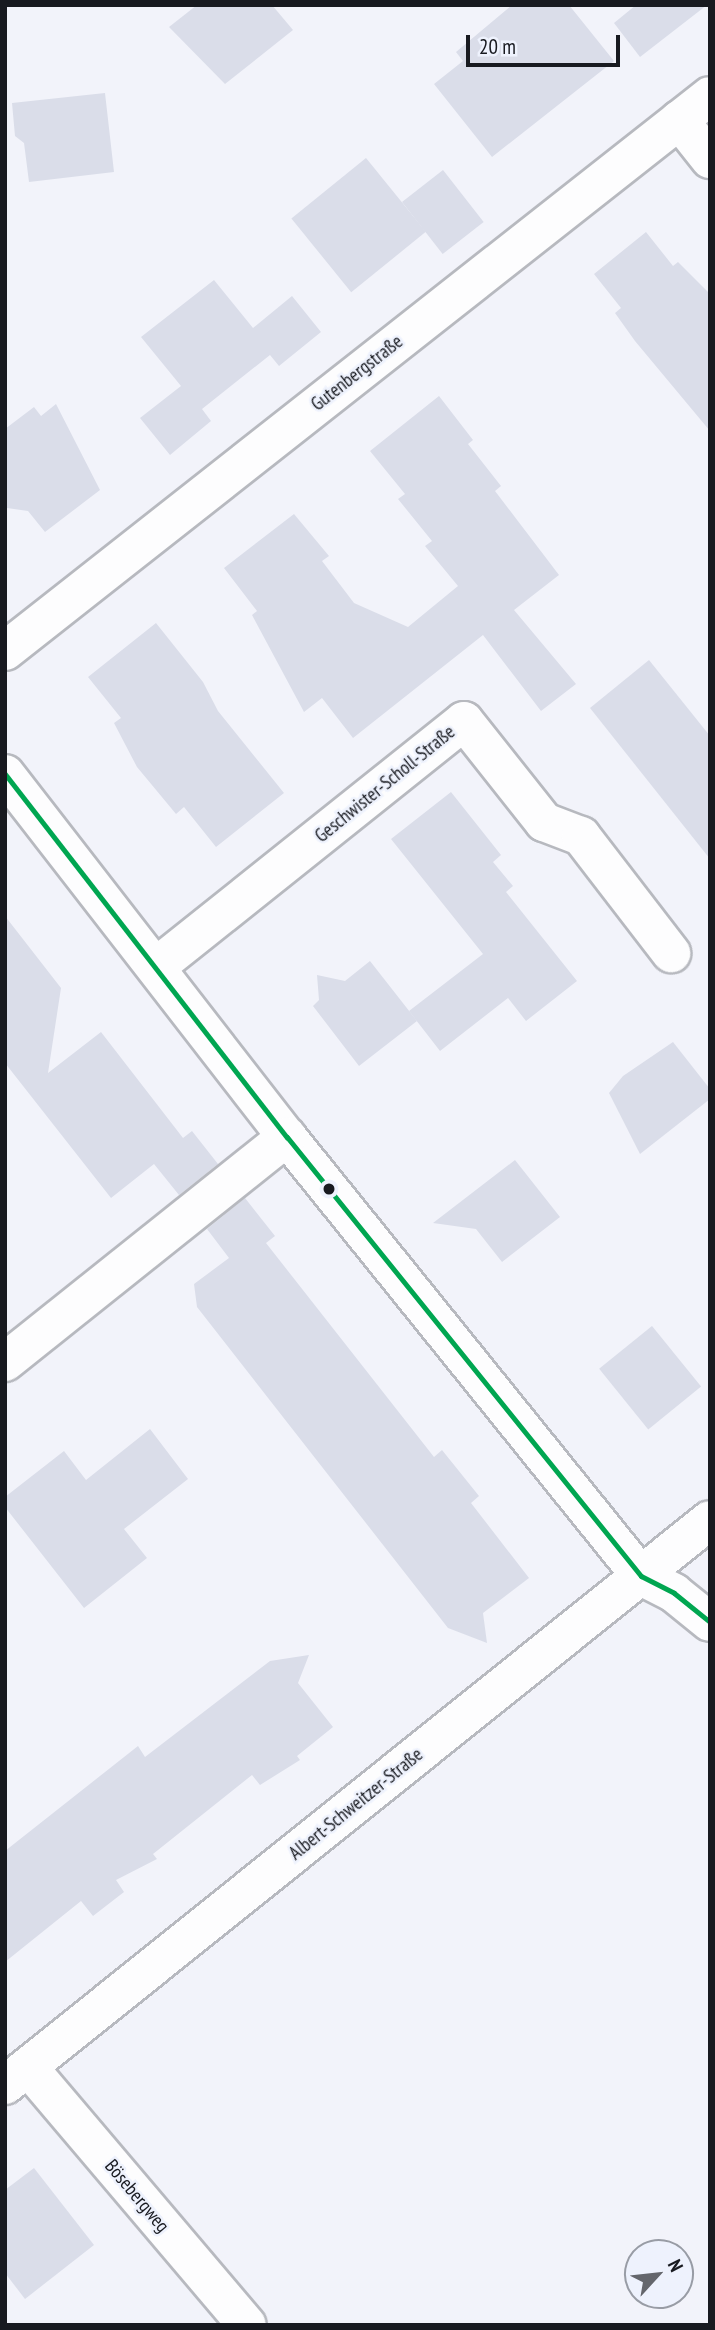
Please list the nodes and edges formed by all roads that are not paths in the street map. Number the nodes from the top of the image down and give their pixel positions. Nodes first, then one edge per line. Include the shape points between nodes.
1 (710, 96) edge
2 (679, 120) junction
3 (710, 159) edge
4 (5, 651) edge
5 (5, 774) edge
6 (671, 953) dead end
7 (156, 967) junction
8 (287, 1137) junction
9 (5, 1362) edge
10 (710, 1520) edge
11 (640, 1576) junction
12 (710, 1622) edge
13 (17, 2076) edge
14 (247, 2325) edge

1 - 2 street, Gutenbergstraße
2 - 3 street
2 - 4 street, Gutenbergstraße
5 - 7 street
6 - 7 street, Geschwister-Scholl-Straße via 581,836 544,822 464,721
7 - 8 street
8 - 9 street
8 - 11 street
10 - 11 street, Albert-Schweitzer-Straße
11 - 12 street via 674,1593
11 - 13 street, Albert-Schweitzer-Straße
13 - 14 street, Bösebergweg

